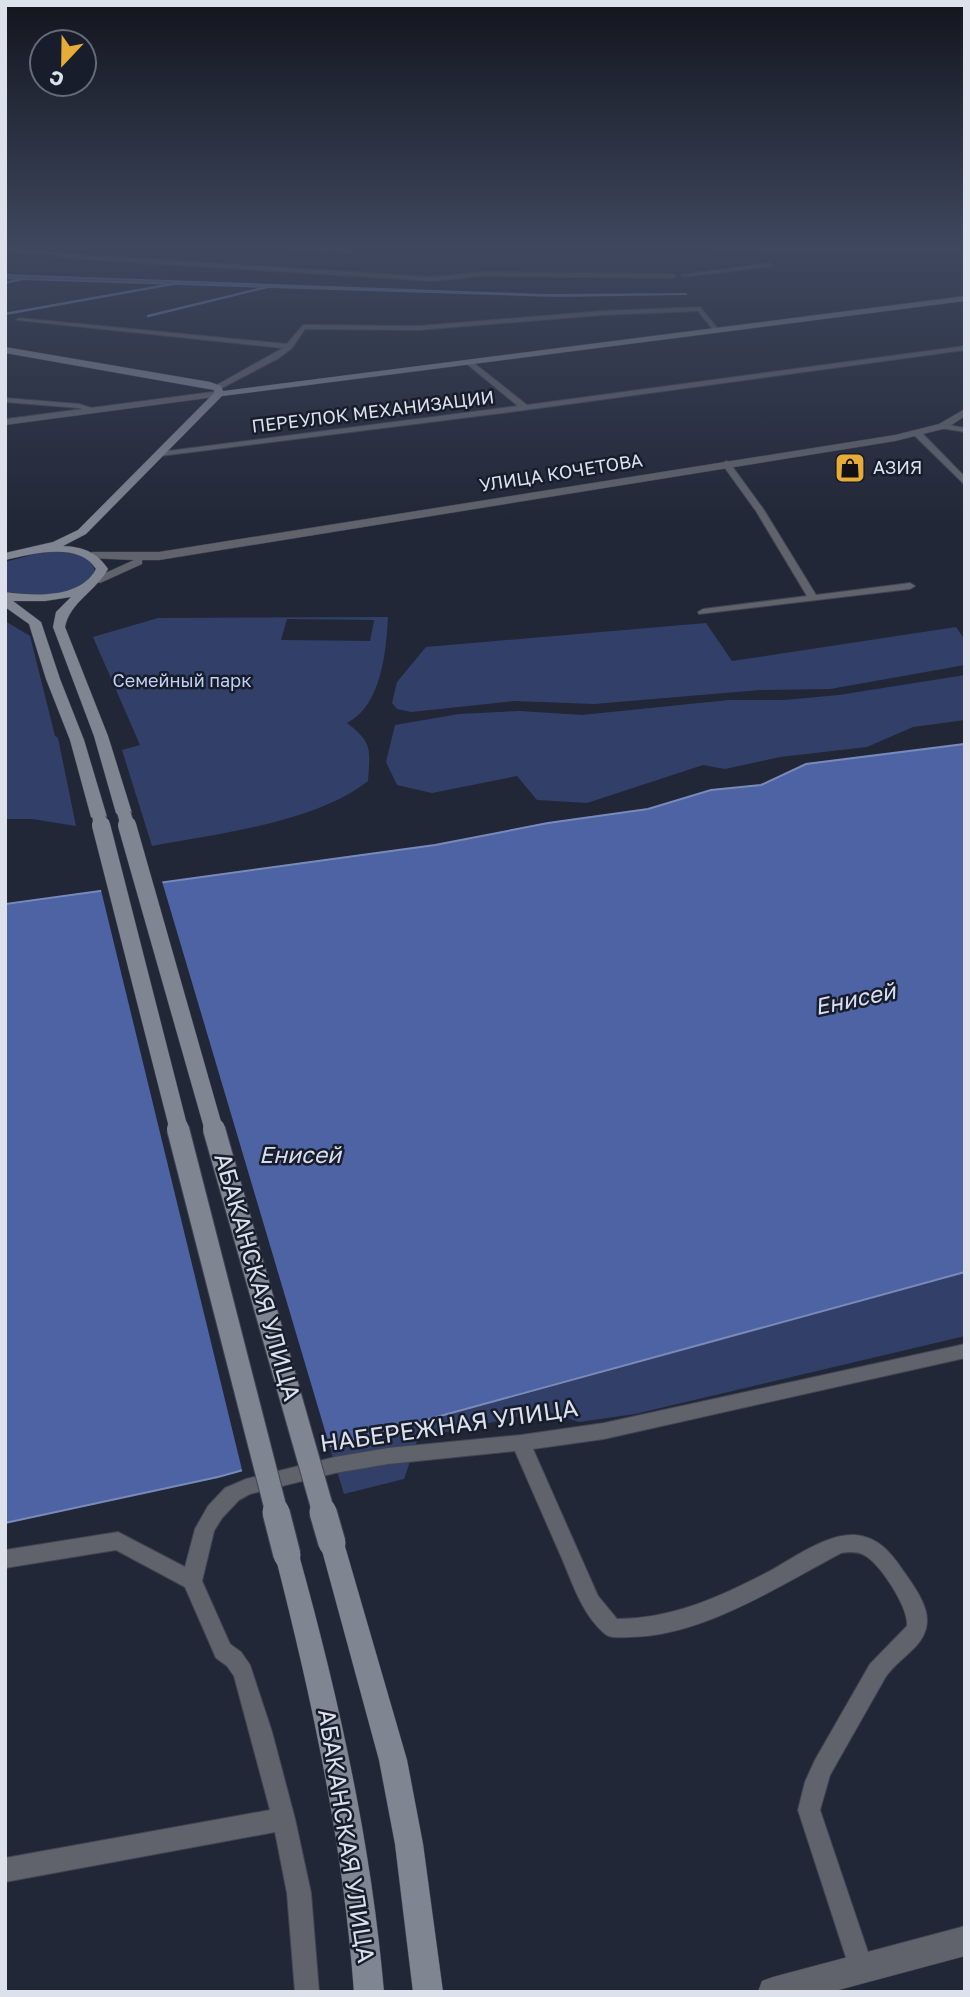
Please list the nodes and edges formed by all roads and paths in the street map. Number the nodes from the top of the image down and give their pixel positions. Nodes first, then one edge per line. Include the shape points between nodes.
1 (198, 337) edge
2 (295, 337) edge
3 (661, 337) edge
4 (289, 346) junction
5 (965, 348) edge
6 (5, 350) edge
7 (470, 362) junction
8 (218, 391) junction
9 (5, 400) edge
10 (525, 408) junction
11 (94, 410) junction
12 (965, 412) edge
13 (5, 422) edge
14 (943, 426) junction
15 (965, 430) edge
16 (917, 433) junction
17 (160, 454) junction
18 (726, 464) junction
19 (965, 482) edge
20 (82, 532) junction
21 (22, 552) junction
22 (90, 555) junction
23 (159, 556) junction
24 (5, 557) edge
25 (93, 582) junction
26 (910, 586) dead end
27 (5, 598) edge
28 (813, 598) junction
29 (703, 611) dead end
30 (965, 1351) edge
31 (521, 1443) junction
32 (5, 1559) edge
33 (192, 1581) junction
34 (284, 1819) junction
35 (5, 1870) edge
36 (965, 1941) edge
37 (862, 1970) junction
38 (307, 1992) edge
39 (369, 1992) edge
40 (428, 1992) edge
41 (773, 1992) edge

1 - 4 street
2 - 4 street
3 - 7 main road
4 - 8 street
5 - 10 street, ПЕРЕУЛОК МЕХАНИЗАЦИИ
6 - 8 main road
7 - 8 main road
7 - 10 street
8 - 11 street
8 - 17 main road
9 - 11 street
10 - 17 street, ПЕРЕУЛОК МЕХАНИЗАЦИИ
11 - 13 street
12 - 14 street, УЛИЦА КОЧЕТОВА
14 - 15 street
14 - 16 street, УЛИЦА КОЧЕТОВА
16 - 18 street, УЛИЦА КОЧЕТОВА
16 - 19 street
17 - 20 main road
18 - 23 street, УЛИЦА КОЧЕТОВА
18 - 28 street
20 - 21 main road
20 - 22 main road
21 - 22 main road via 60,549
21 - 24 main road
22 - 23 street, УЛИЦА КОЧЕТОВА
22 - 25 main road via 102,566
23 - 25 street, УЛИЦА КОЧЕТОВА
25 - 27 main road via 48,597
25 - 40 main road, АБАКАНСКАЯ УЛИЦА, bridge via 62,612 59,627 101,736 124,813 393,1760
26 - 28 street
27 - 39 main road, АБАКАНСКАЯ УЛИЦА, bridge via 35,622 99,817 330,1718 366,1934
28 - 29 street
30 - 31 street, НАБЕРЕЖНАЯ УЛИЦА via 604,1431
31 - 33 street, НАБЕРЕЖНАЯ УЛИЦА via 388,1456 246,1487 232,1494 205,1529
31 - 37 street via 591,1602 612,1628 661,1626 716,1606 838,1545 857,1542 880,1555 897,1579 918,1619 917,1626 883,1663 810,1795 810,1810
32 - 33 street via 118,1541
33 - 34 street via 223,1651 243,1672
34 - 35 street
34 - 38 street via 299,1893
36 - 37 street
37 - 41 street

